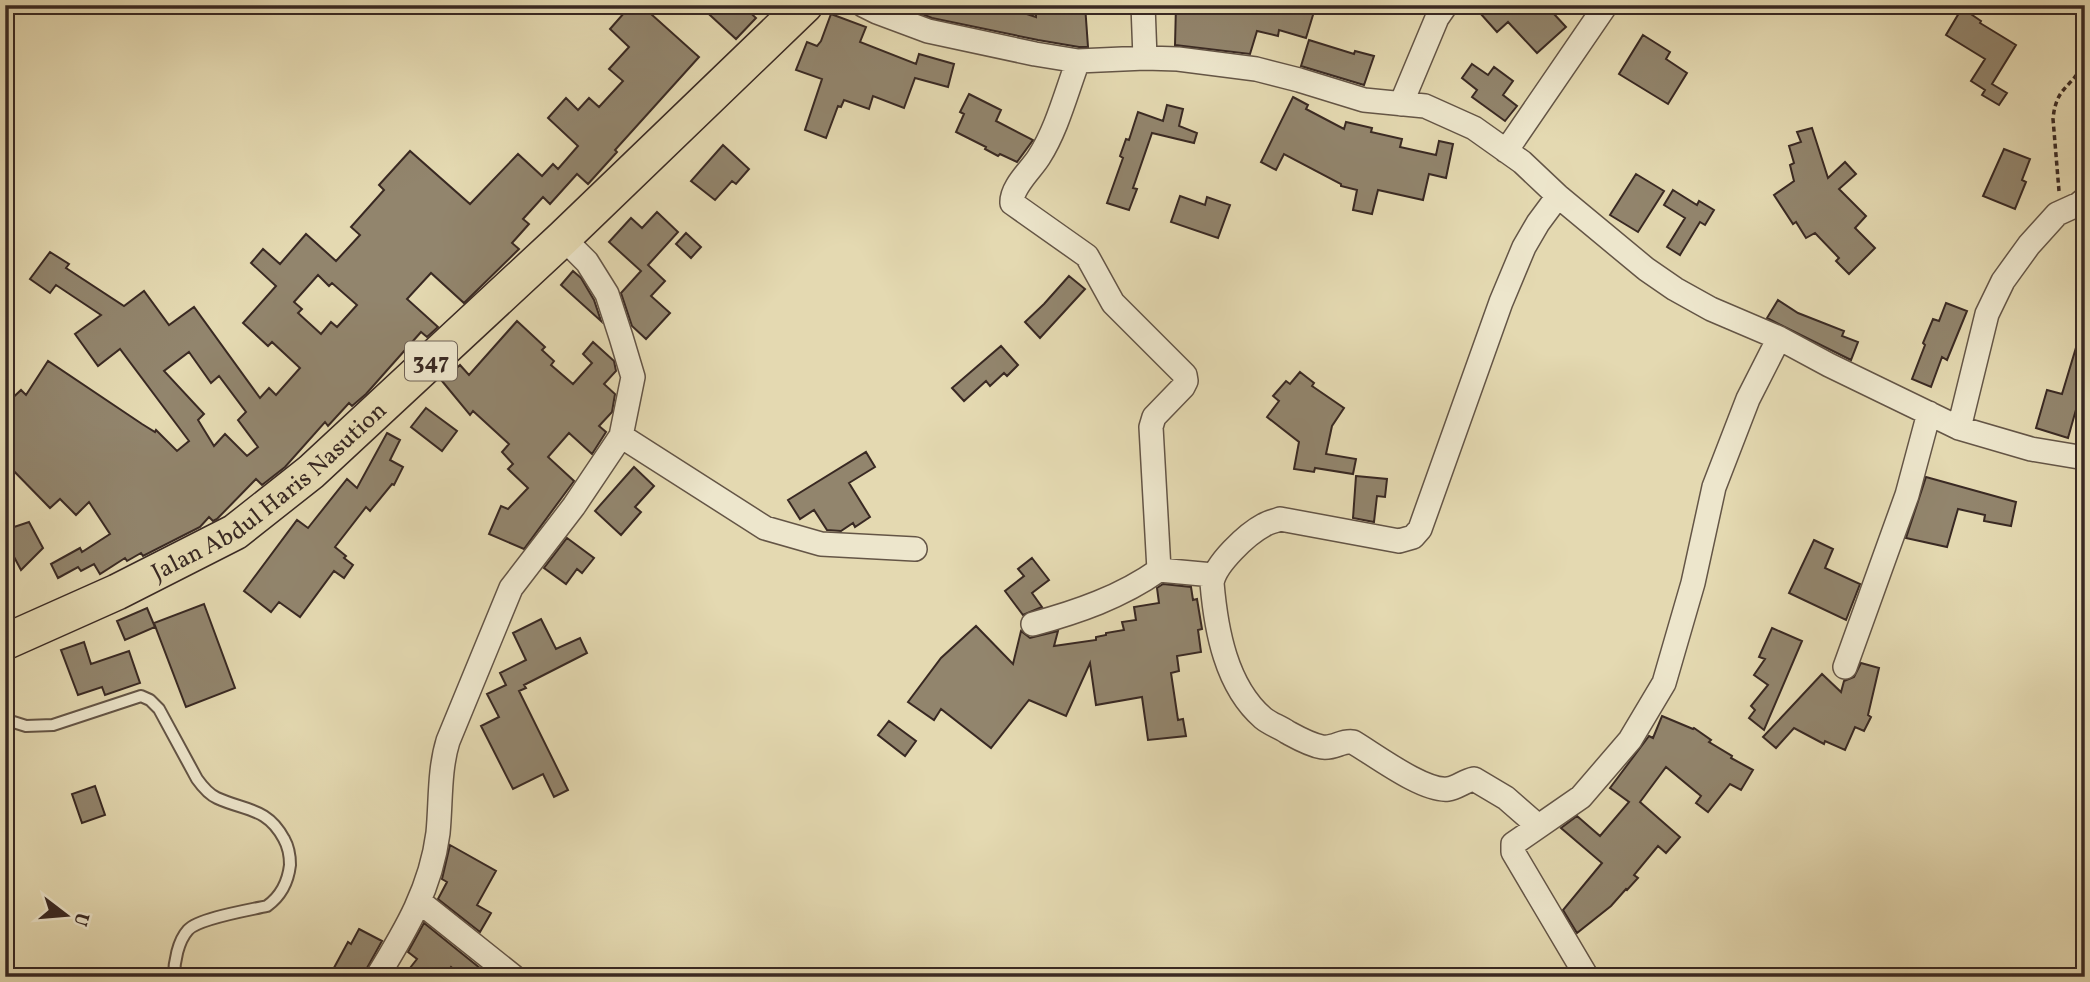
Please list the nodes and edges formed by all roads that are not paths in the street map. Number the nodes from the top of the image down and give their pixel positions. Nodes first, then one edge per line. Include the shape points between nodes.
1 (805, 5) edge
2 (863, 5) edge
3 (1143, 5) edge
4 (1446, 5) edge
5 (1606, 5) edge
6 (1146, 58) junction
7 (1078, 61) junction
8 (1401, 104) junction
9 (1506, 151) junction
10 (1558, 196) junction
11 (2085, 199) edge
12 (563, 238) junction
13 (1779, 338) junction
14 (1929, 413) junction
15 (1959, 428) junction
16 (621, 436) junction
17 (2085, 458) edge
18 (915, 549) dead end
19 (1159, 570) junction
20 (1213, 575) junction
21 (1032, 624) dead end
22 (5, 642) edge
23 (1844, 667) dead end
24 (5, 716) edge
25 (1538, 826) junction
26 (420, 902) junction
27 (174, 977) edge
28 (377, 977) edge
29 (514, 977) edge
30 (1587, 977) edge

1 - 12 main road, Jalan Abdul Haris Nasution / 347
2 - 7 street via 928,31
3 - 6 street
4 - 8 street
5 - 9 street
6 - 7 street
6 - 8 street via 1255,69 1364,100
7 - 19 street via 1047,142 1011,199 1087,256 1113,303 1185,375 1183,387 1154,417 1151,427
8 - 9 street via 1425,106 1450,117
9 - 10 street
10 - 13 street via 1675,289
10 - 20 street via 1524,247 1420,529 1413,537 1399,541 1280,519 1250,534
11 - 15 street via 2057,214 2003,281 1987,314
12 - 16 street via 587,262 607,294 633,377
12 - 22 main road, Jalan Abdul Haris Nasution / 347 via 311,472 235,532
13 - 14 street
13 - 25 street via 1748,399 1714,487 1664,683 1630,740 1581,797
14 - 15 street
14 - 23 street via 1907,495
15 - 17 street via 2031,449
16 - 18 street via 765,528 821,544
16 - 26 street via 510,588 448,741 438,834
19 - 20 street
19 - 21 street via 1118,594
20 - 25 street via 1213,599 1226,663 1246,699 1264,719 1321,747 1353,742 1432,788 1450,789 1474,779 1506,798
24 - 27 lane via 26,726 53,725 141,696 159,709 205,789 265,815 277,826 290,859 289,875 275,900 189,929 177,954
25 - 30 street via 1515,842 1513,852
26 - 28 street
26 - 29 street

